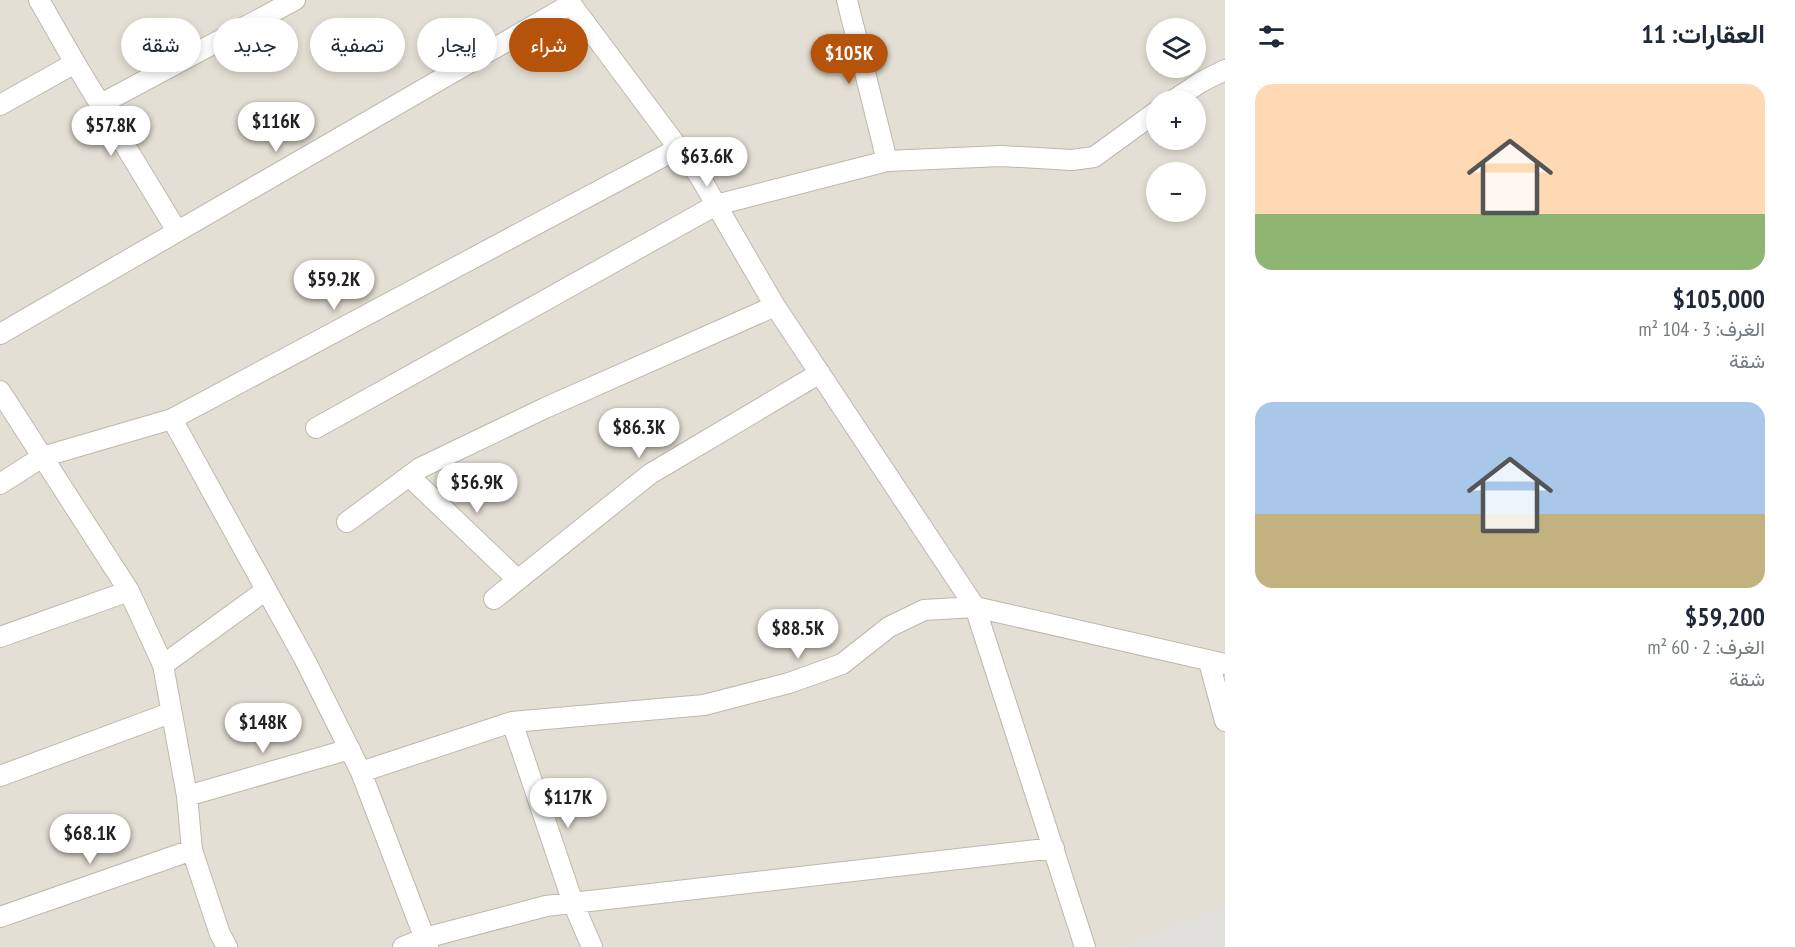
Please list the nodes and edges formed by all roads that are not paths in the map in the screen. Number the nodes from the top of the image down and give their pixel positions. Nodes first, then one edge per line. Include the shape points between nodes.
1 (39, 0) edge
2 (295, 0) edge
3 (847, 0) edge
4 (570, 2) edge
5 (75, 63) junction
6 (1225, 70) edge
7 (1189, 90) edge
8 (101, 104) junction
9 (0, 105) edge
10 (1146, 119) edge
11 (679, 148) junction
12 (887, 161) junction
13 (716, 205) junction
14 (177, 231) junction
15 (775, 306) junction
16 (0, 334) edge
17 (820, 373) junction
18 (0, 391) edge
19 (172, 418) junction
20 (316, 428) dead end
21 (42, 457) junction
22 (409, 476) junction
23 (0, 484) edge
24 (347, 522) dead end
25 (518, 580) junction
26 (266, 590) junction
27 (129, 591) junction
28 (494, 599) dead end
29 (975, 607) junction
30 (0, 637) edge
31 (1217, 663) edge
32 (163, 665) junction
33 (170, 713) junction
34 (1225, 721) edge
35 (512, 722) junction
36 (350, 749) junction
37 (361, 772) junction
38 (0, 776) edge
39 (187, 796) junction
40 (1053, 848) junction
41 (192, 850) junction
42 (573, 903) junction
43 (0, 917) edge
44 (427, 943) edge
45 (227, 947) edge
46 (403, 947) edge
47 (592, 947) edge
48 (1084, 947) edge

1 - 5 street
2 - 8 street
3 - 12 street
4 - 11 street
4 - 14 street
5 - 8 street
5 - 9 street
6 - 7 street
8 - 14 street
10 - 12 street via 1094,157
11 - 13 street
11 - 19 street
12 - 13 street
13 - 15 street
13 - 20 street
14 - 16 street
15 - 17 street
15 - 22 street via 545,408
17 - 25 street via 650,474
17 - 29 street
18 - 21 street
19 - 21 street
19 - 26 street
21 - 23 street
21 - 27 street
22 - 24 street
22 - 25 street
25 - 28 street
26 - 32 street
26 - 36 street
27 - 30 street
27 - 32 street
29 - 31 street
29 - 35 street via 924,610 889,627 842,664 789,683 704,705
29 - 40 street
31 - 34 street
32 - 33 street
33 - 38 street
33 - 39 street
35 - 37 street
35 - 42 street
36 - 37 street
36 - 39 street
37 - 44 street
39 - 41 street
40 - 42 street
40 - 48 street
41 - 43 street
41 - 45 street
42 - 44 street via 546,906
42 - 47 street
44 - 46 street

